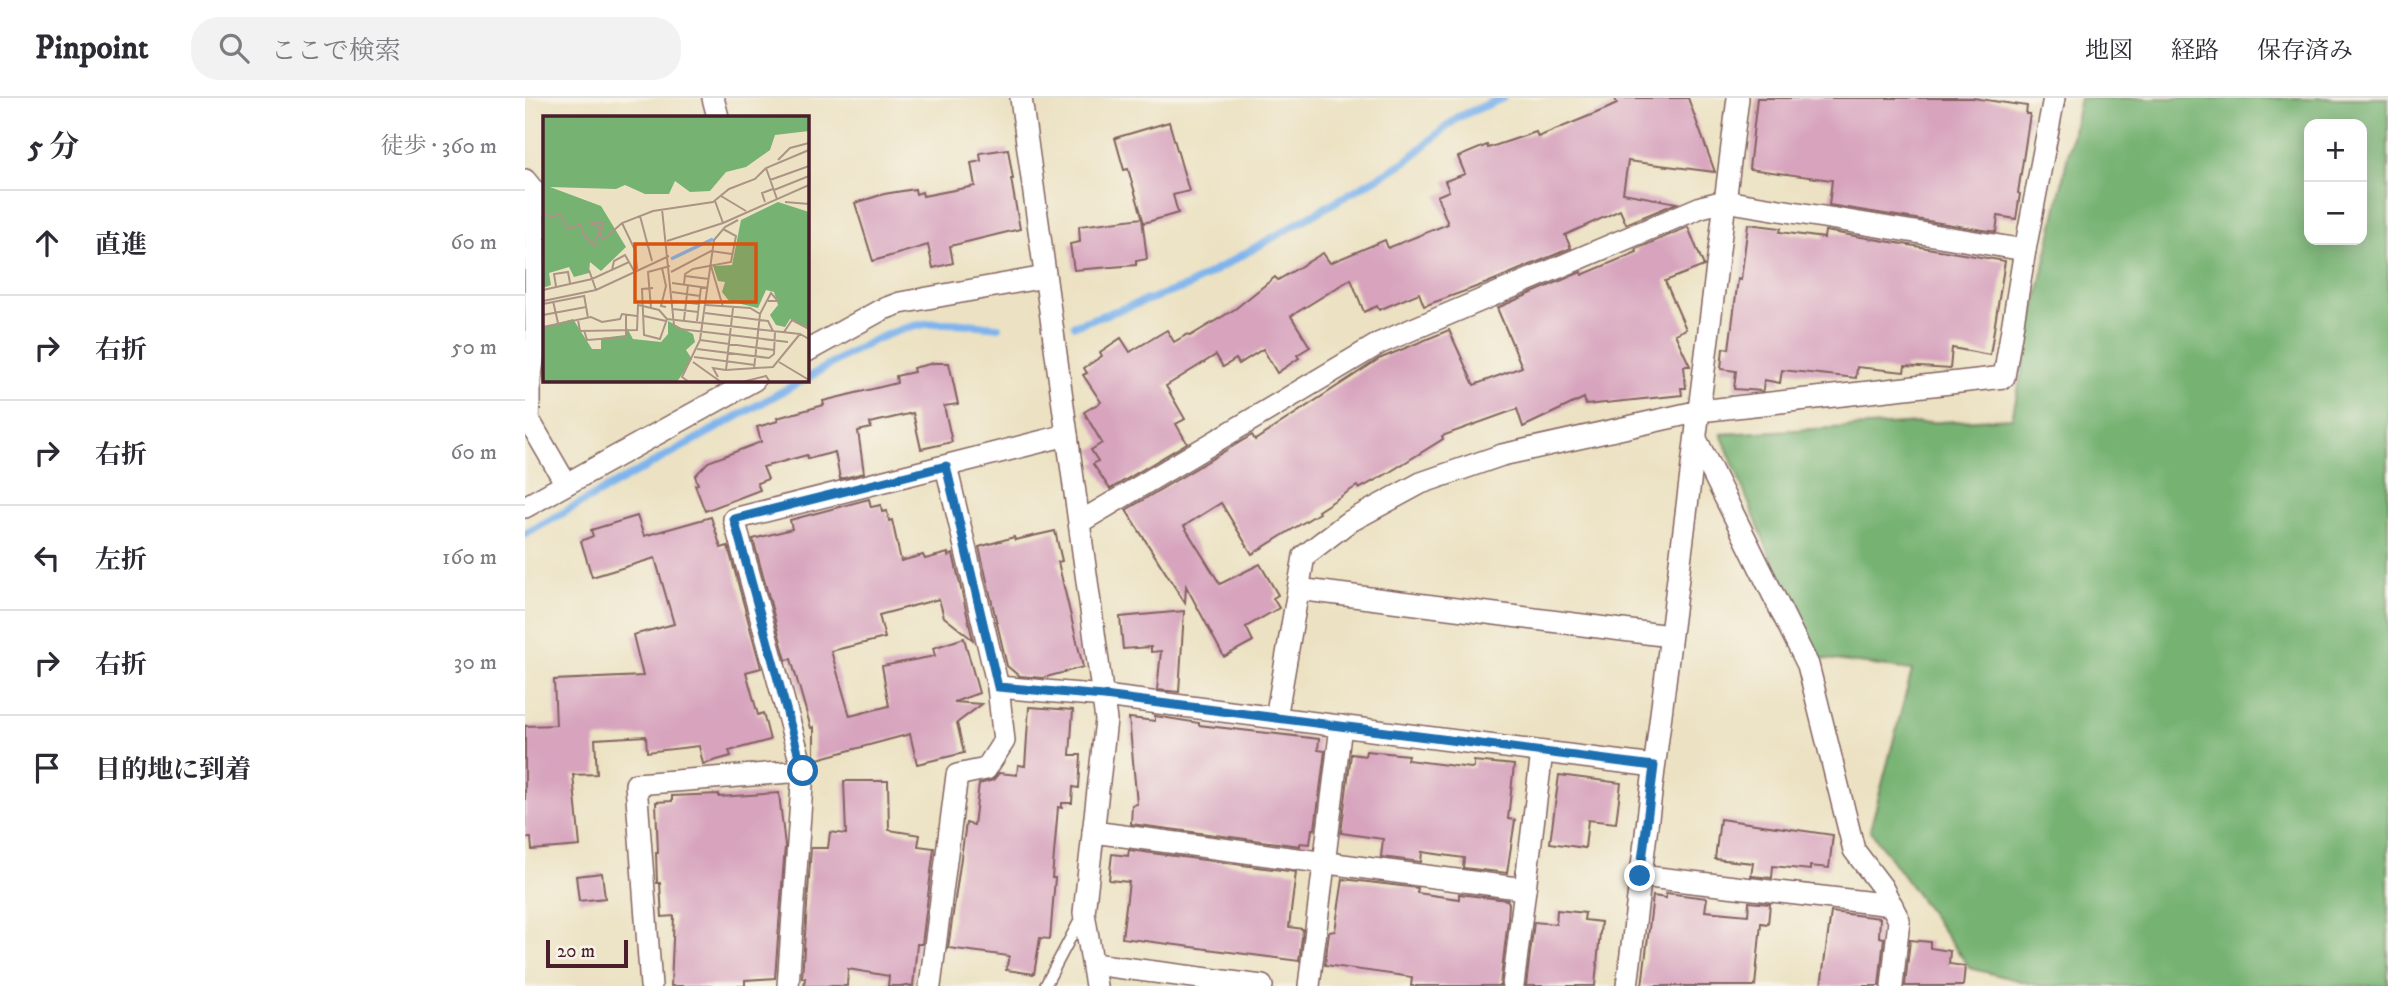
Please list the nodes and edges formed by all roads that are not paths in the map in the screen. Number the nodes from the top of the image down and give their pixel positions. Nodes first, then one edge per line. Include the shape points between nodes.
1 (713, 98) edge
2 (1021, 98) edge
3 (1738, 98) edge
4 (2054, 98) edge
5 (718, 116) edge
6 (525, 180) edge
7 (1725, 201) junction
8 (2025, 250) junction
9 (1045, 277) junction
10 (809, 350) edge
11 (750, 382) edge
12 (1700, 411) junction
13 (1067, 435) junction
14 (1696, 439) junction
15 (946, 466) junction
16 (566, 484) junction
17 (525, 507) edge
18 (1080, 522) junction
19 (1298, 590) junction
20 (1671, 636) junction
21 (998, 687) junction
22 (1104, 696) junction
23 (1276, 718) junction
24 (1341, 726) junction
25 (1542, 752) junction
26 (1654, 766) junction
27 (803, 771) junction
28 (1093, 832) junction
29 (1324, 862) junction
30 (1640, 876) junction
31 (1525, 889) junction
32 (1892, 905) junction
33 (1084, 913) junction
34 (1093, 964) junction
35 (650, 986) edge
36 (788, 986) edge
37 (930, 986) edge
38 (1045, 986) edge
39 (1097, 986) edge
40 (1262, 986) edge
41 (1308, 986) edge
42 (1513, 986) edge
43 (1627, 986) edge
44 (1892, 986) edge

1 - 5 street
2 - 9 street
3 - 7 street
4 - 8 street
6 - 16 street via 534,191 537,339 529,420
7 - 8 street
7 - 12 street
7 - 18 street via 1700,207 1380,343
8 - 12 street via 2004,377
9 - 10 street via 900,303
9 - 13 street
11 - 16 street
12 - 14 street
12 - 19 street via 1502,455 1421,483 1347,523 1304,556
13 - 15 street
13 - 18 street
14 - 20 street
14 - 32 street via 1808,665 1854,850
15 - 21 street
15 - 27 street via 734,519
16 - 17 street
18 - 22 street
19 - 20 street
19 - 23 street
20 - 26 street
21 - 22 street
21 - 37 street via 1005,741 986,769 957,775
22 - 23 street
22 - 28 street via 1106,720
23 - 24 street
24 - 25 street
24 - 29 street
25 - 26 street
25 - 31 street
26 - 30 street
27 - 35 street via 636,784
27 - 36 street
28 - 29 street
28 - 33 street
29 - 31 street
29 - 41 street
30 - 32 street
30 - 43 street
31 - 42 street
32 - 44 street via 1899,920
33 - 34 street
33 - 38 lane
34 - 39 street
34 - 40 street

